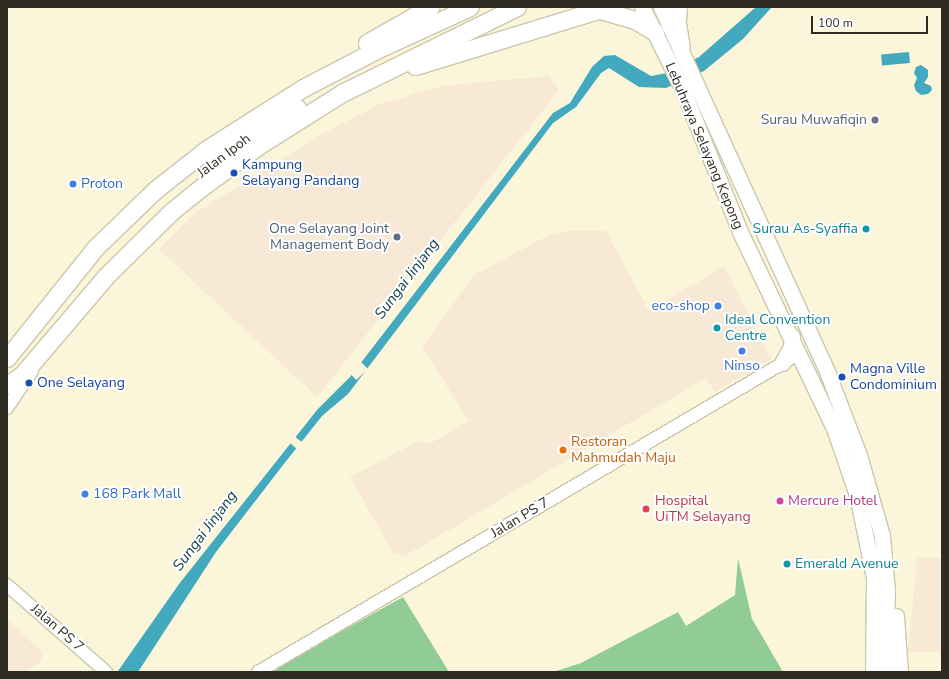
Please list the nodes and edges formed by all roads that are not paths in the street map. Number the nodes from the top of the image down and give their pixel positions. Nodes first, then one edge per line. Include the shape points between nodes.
1 (430, 7) edge
2 (470, 7) edge
3 (499, 7) edge
4 (517, 7) edge
5 (642, 7) edge
6 (661, 7) edge
7 (678, 7) edge
8 (604, 9) edge
9 (655, 32) junction
10 (681, 47) junction
11 (318, 107) junction
12 (207, 149) junction
13 (65, 322) junction
14 (792, 336) junction
15 (800, 354) junction
16 (7, 358) edge
17 (821, 360) junction
18 (782, 363) junction
19 (808, 373) junction
20 (7, 382) edge
21 (7, 385) edge
22 (7, 408) edge
23 (7, 584) edge
24 (888, 591) junction
25 (103, 669) edge
26 (258, 672) edge
27 (872, 672) edge
28 (885, 672) edge
29 (900, 672) edge

1 - 12 highway via 325,67 264,106
2 - 12 highway, Jalan Ipoh via 376,50 303,88
3 - 20 highway, Jalan Ipoh via 429,38 310,99 255,133 204,171 149,217 110,256 70,301
4 - 11 highway via 366,80
5 - 9 main road, Lebuhraya Selayang Kepong
6 - 10 main road, Lebuhraya Selayang Kepong
7 - 10 highway via 677,23
8 - 9 highway via 635,20
8 - 11 highway via 408,68
9 - 14 main road, Lebuhraya Selayang Kepong via 682,88 732,213
10 - 17 main road, Lebuhraya Selayang Kepong
11 - 13 highway via 182,202 106,276
12 - 16 highway, Jalan Ipoh via 155,190 96,248
13 - 21 highway via 21,376
13 - 22 street
14 - 15 main road, Lebuhraya Selayang Kepong
14 - 18 main road via 791,347
15 - 17 main road via 810,353
15 - 18 street, Jalan PS 7
15 - 19 main road, Lebuhraya Selayang Kepong
17 - 24 main road, Lebuhraya Selayang Kepong via 859,455 882,536
18 - 19 street
18 - 26 street, Jalan PS 7
19 - 27 main road, Lebuhraya Selayang Kepong via 834,428 857,495 866,533 874,578
23 - 25 street, Jalan PS 7
24 - 28 main road, Lebuhraya Selayang Kepong
24 - 29 main road via 896,618

